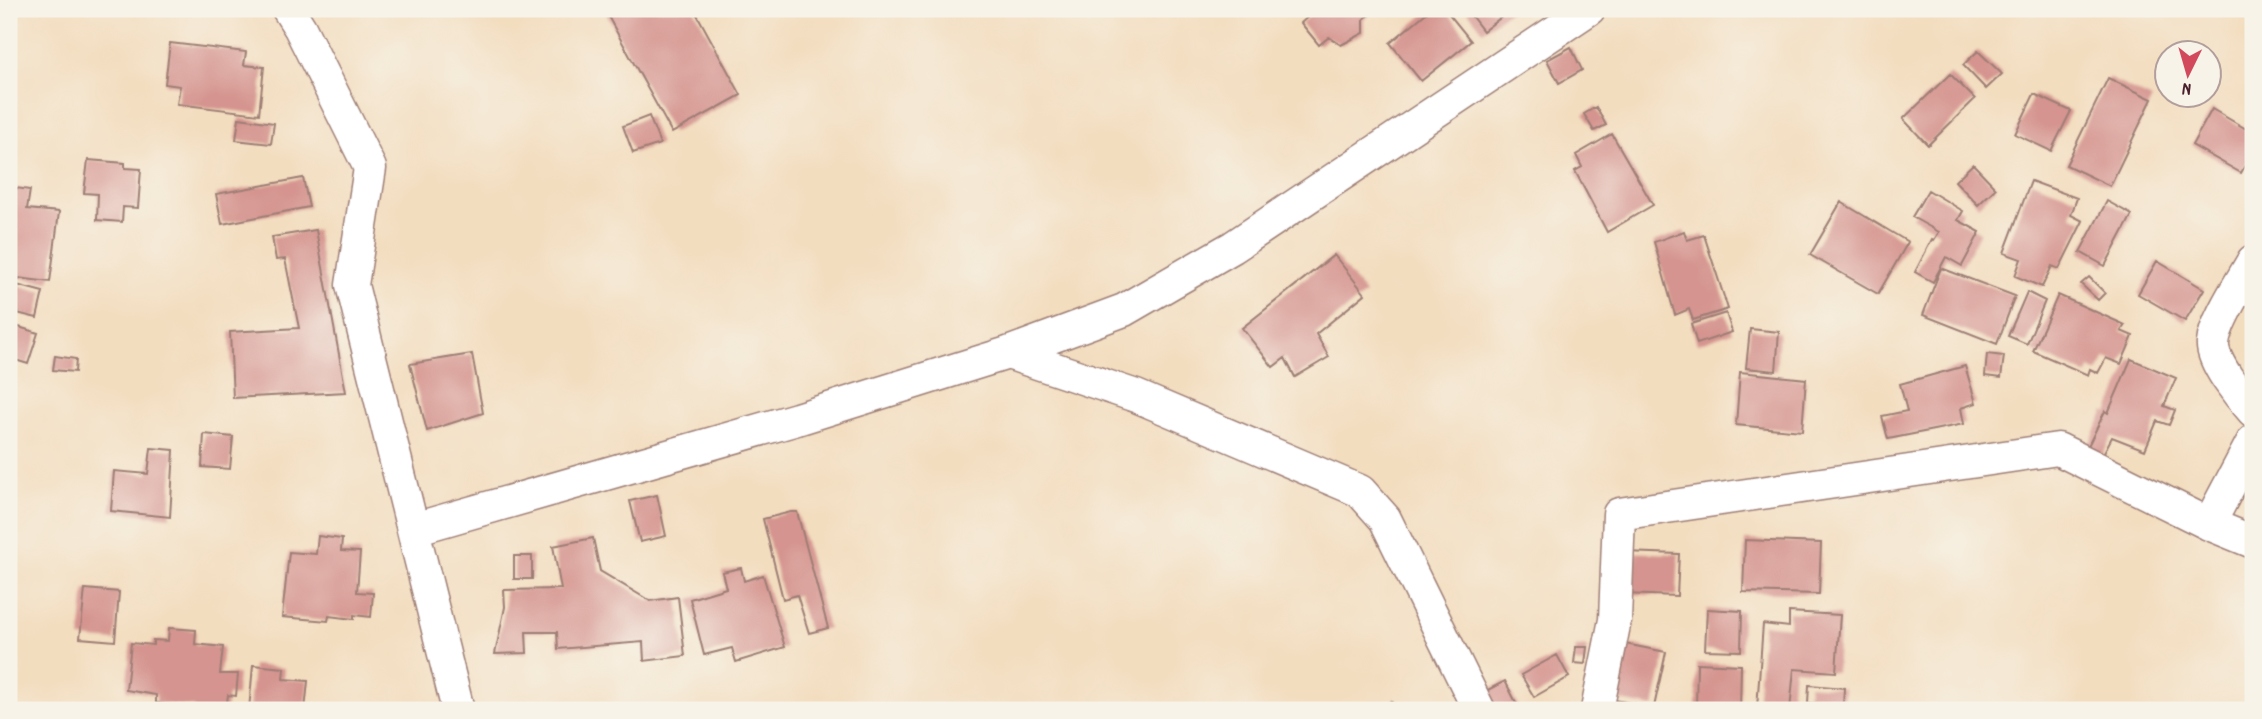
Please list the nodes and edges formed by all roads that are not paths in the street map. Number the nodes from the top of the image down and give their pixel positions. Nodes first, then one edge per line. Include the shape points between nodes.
1 (288, 9) edge
2 (1589, 9) edge
3 (2253, 261) edge
4 (1008, 354) junction
5 (2253, 411) edge
6 (2253, 441) edge
7 (2210, 524) junction
8 (414, 529) junction
9 (2253, 542) edge
10 (458, 710) edge
11 (1479, 710) edge
12 (1597, 710) edge

1 - 8 street via 370,168 352,285
2 - 4 street via 1233,247 1124,310
3 - 5 street via 2212,344 2214,358
4 - 8 street
4 - 11 street via 1136,396 1360,491 1385,519
6 - 7 street
7 - 9 street
7 - 12 street via 2058,449 1619,514 1615,620
8 - 10 street

